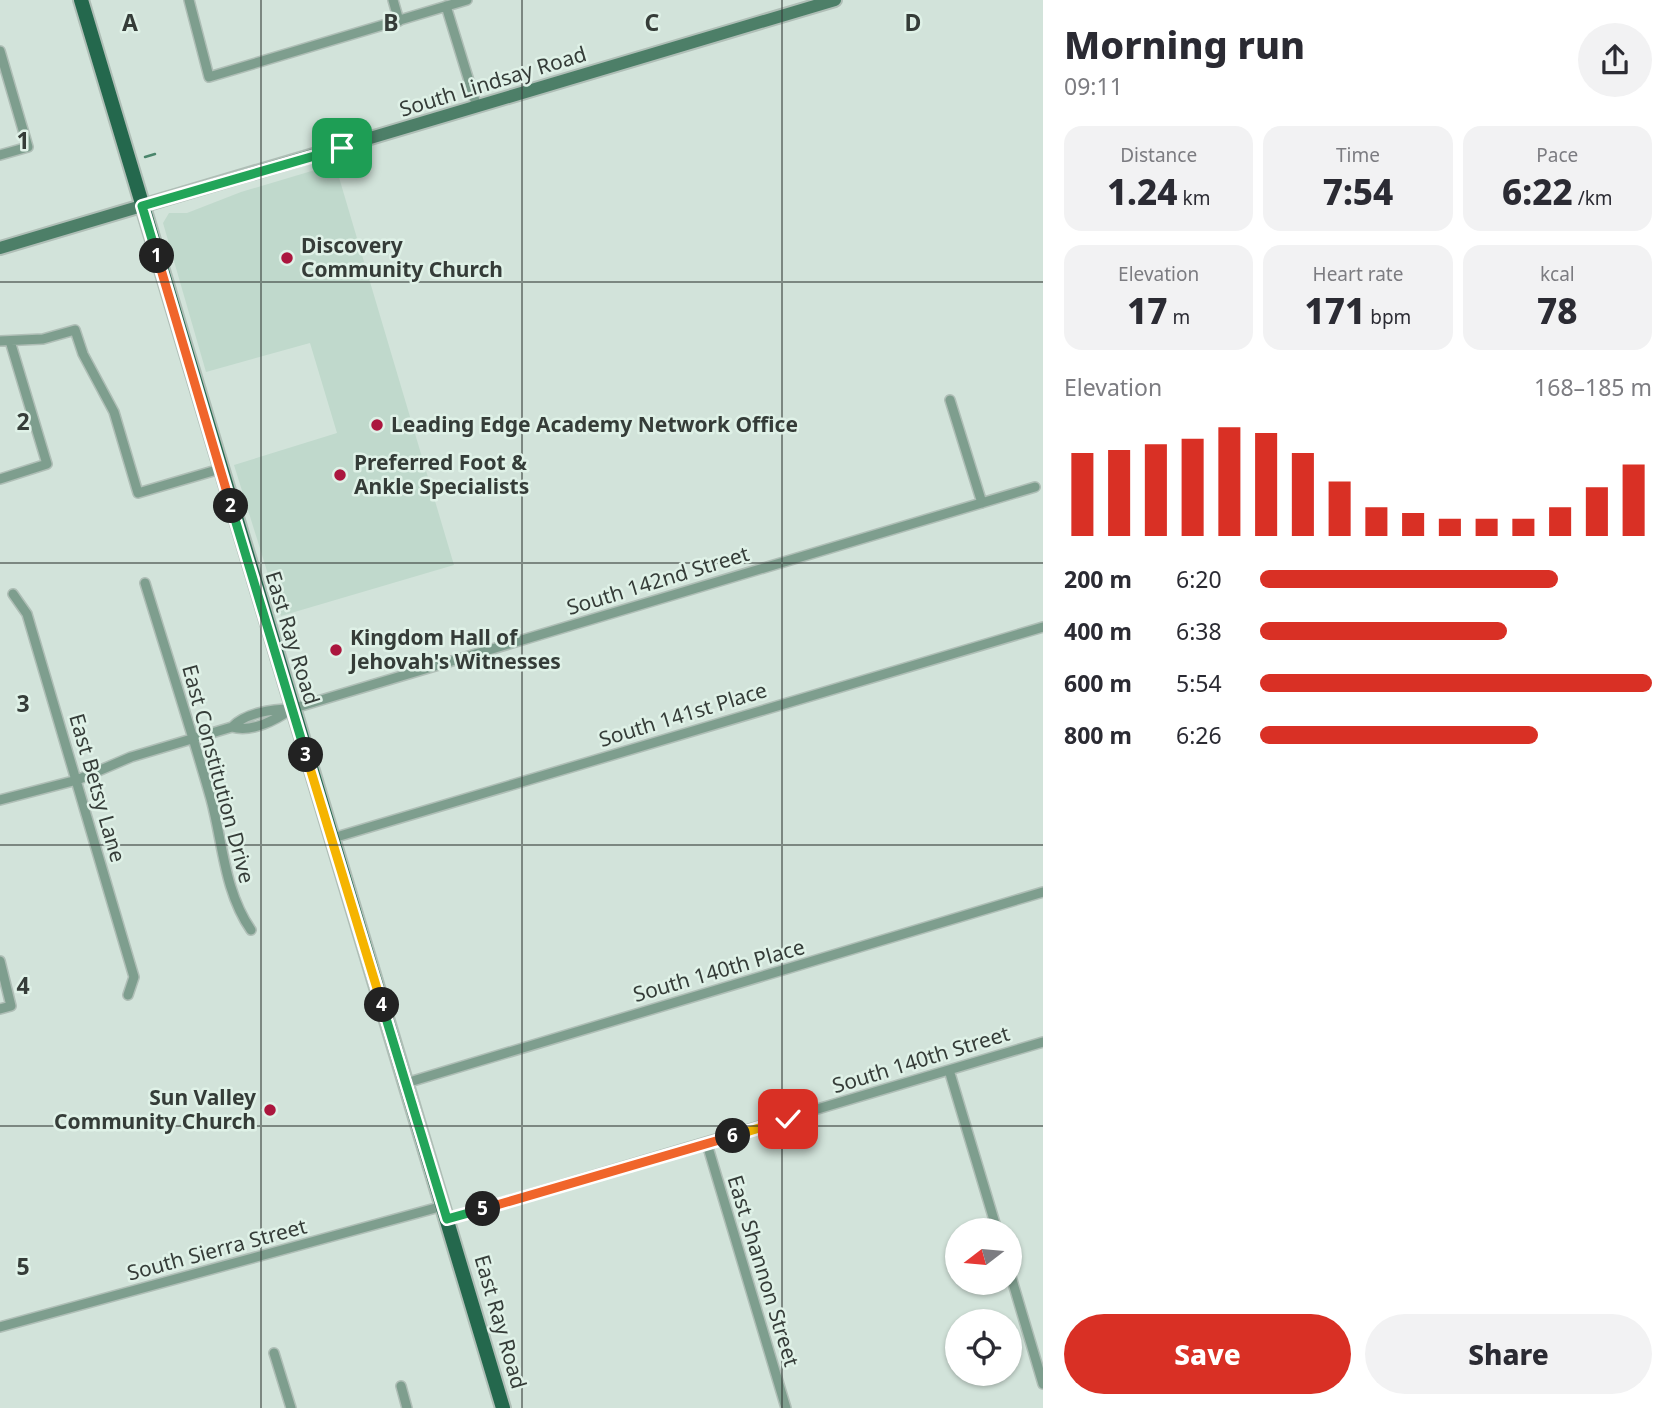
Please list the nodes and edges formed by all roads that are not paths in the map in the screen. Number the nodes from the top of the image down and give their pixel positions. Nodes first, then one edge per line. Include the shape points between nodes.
1 (81, 0) edge
2 (188, 0) edge
3 (393, 0) edge
4 (467, 0) edge
5 (835, 0) edge
6 (446, 6) junction
7 (399, 20) junction
8 (0, 51) edge
9 (477, 107) junction
10 (0, 155) edge
11 (142, 206) junction
12 (0, 248) edge
13 (5, 341) edge
14 (950, 400) dead end
15 (220, 469) junction
16 (0, 479) edge
17 (1035, 487) dead end
18 (982, 503) junction
19 (145, 583) dead end
20 (13, 594) dead end
21 (1043, 626) edge
22 (291, 709) junction
23 (193, 738) junction
24 (77, 780) junction
25 (0, 800) edge
26 (332, 838) junction
27 (1043, 892) edge
28 (251, 930) dead end
29 (0, 961) edge
30 (128, 995) dead end
31 (0, 1009) edge
32 (1043, 1041) edge
33 (949, 1070) junction
34 (406, 1083) junction
35 (707, 1144) junction
36 (445, 1213) junction
37 (993, 1218) edge
38 (1017, 1295) edge
39 (0, 1327) edge
40 (274, 1353) dead end
41 (1043, 1384) edge
42 (401, 1386) dead end
43 (291, 1408) edge
44 (408, 1408) edge
45 (503, 1408) edge
46 (786, 1408) edge

1 - 11 main road, East Ray Road
2 - 7 street via 209,77
3 - 7 street
4 - 6 street
5 - 9 main road, South Lindsay Road
6 - 7 street
6 - 9 street
8 - 10 street via 28,147
9 - 11 main road, South Lindsay Road
11 - 12 main road, South Lindsay Road
11 - 15 main road, East Ray Road
13 - 15 street via 43,339 75,330 114,412 138,493
13 - 16 street via 47,464
14 - 18 street
15 - 22 main road, East Ray Road
17 - 18 street, South 142nd Street
18 - 22 street, South 142nd Street
19 - 23 street, East Constitution Drive
20 - 24 street, East Betsy Lane via 27,614
21 - 26 street, South 141st Place
22 - 23 street, South 142nd Street via 274,720 241,730 232,727
22 - 26 main road, East Ray Road
23 - 24 street, South 142nd Street
23 - 28 street, East Constitution Drive via 225,870 239,913
24 - 25 street, South 142nd Street
24 - 30 street, East Betsy Lane via 134,977
26 - 34 main road, East Ray Road
27 - 34 street, South 140th Place
29 - 31 street via 11,1006
32 - 33 street, South 140th Street
33 - 35 street, South 140th Street
33 - 37 street
34 - 36 main road, East Ray Road
35 - 36 street, South 140th Street
35 - 46 street, East Shannon Street
36 - 39 street, South Sierra Street
36 - 45 main road, East Ray Road
38 - 41 street
40 - 43 street
42 - 44 street

